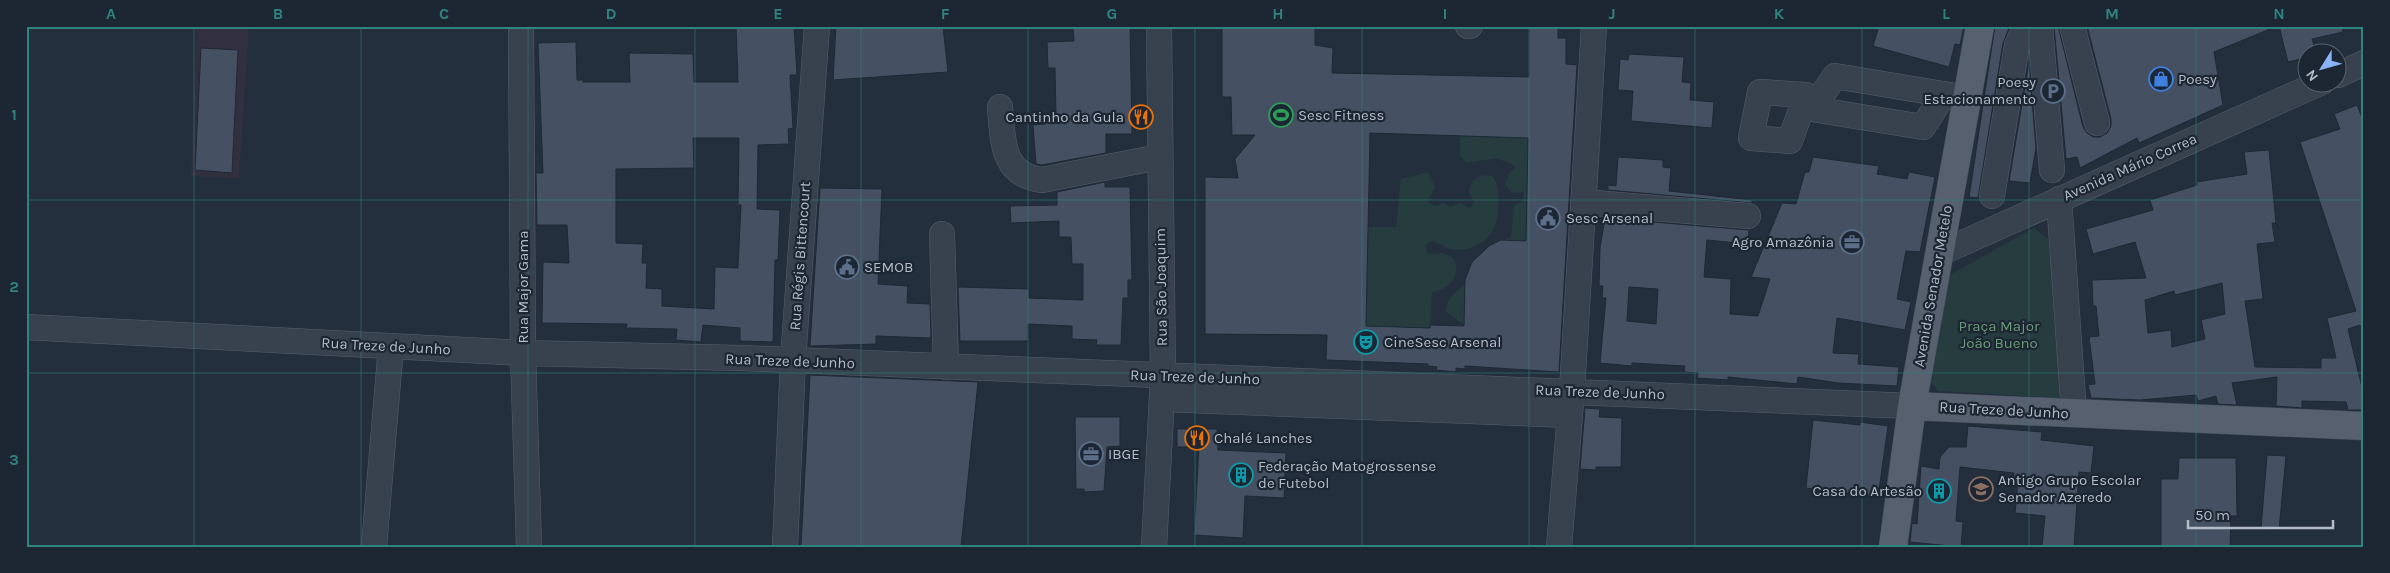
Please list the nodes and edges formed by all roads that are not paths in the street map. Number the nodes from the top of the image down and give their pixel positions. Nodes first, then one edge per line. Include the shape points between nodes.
1 (521, 26) edge
2 (817, 26) edge
3 (1159, 26) edge
4 (1594, 26) edge
5 (1980, 26) edge
6 (2026, 26) edge
7 (2040, 26) edge
8 (2072, 26) edge
9 (2364, 63) edge
10 (2348, 70) edge
11 (2299, 92) edge
12 (1955, 96) junction
13 (1000, 106) dead end
14 (2097, 123) dead end
15 (1159, 157) junction
16 (2052, 170) dead end
17 (1992, 196) dead end
18 (2058, 199) junction
19 (1583, 202) junction
20 (1748, 216) dead end
21 (942, 234) dead end
22 (1938, 254) junction
23 (26, 327) edge
24 (391, 346) junction
25 (523, 353) junction
26 (793, 360) junction
27 (946, 367) junction
28 (1162, 388) junction
29 (1572, 390) junction
30 (1912, 406) junction
31 (2074, 414) junction
32 (1569, 415) junction
33 (2364, 426) edge
34 (374, 547) edge
35 (528, 547) edge
36 (786, 547) edge
37 (1154, 547) edge
38 (1559, 547) edge
39 (1893, 547) edge

1 - 25 street, Rua Major Gama
2 - 26 street, Rua Régis Bittencourt
3 - 15 street, Rua São Joaquim
4 - 19 street
5 - 12 main road, Avenida Senador Metelo
6 - 17 street via 2017,45
7 - 16 street
8 - 14 street
9 - 10 street
11 - 18 street, Avenida Mário Correa
12 - 12 street via 1835,76 1807,108 1923,127
12 - 22 main road, Avenida Senador Metelo
13 - 15 street via 1004,150 1018,172 1030,178 1042,180
15 - 28 street, Rua São Joaquim
18 - 22 street, Avenida Mário Correa
18 - 31 street
19 - 20 street
19 - 29 street
21 - 27 street
22 - 30 main road, Avenida Senador Metelo
23 - 24 street, Rua Treze de Junho
24 - 25 street, Rua Treze de Junho
24 - 34 street
25 - 26 street, Rua Treze de Junho
25 - 35 street, Rua Major Gama
26 - 27 street, Rua Treze de Junho
26 - 36 street, Rua Régis Bittencourt
27 - 28 street, Rua Treze de Junho
28 - 29 street, Rua Treze de Junho
28 - 32 street, Rua Treze de Junho
28 - 37 street, Rua São Joaquim
29 - 30 street, Rua Treze de Junho
29 - 32 street
30 - 31 main road, Rua Treze de Junho
30 - 39 main road, Avenida Senador Metelo
31 - 33 main road, Rua Treze de Junho
32 - 38 street

